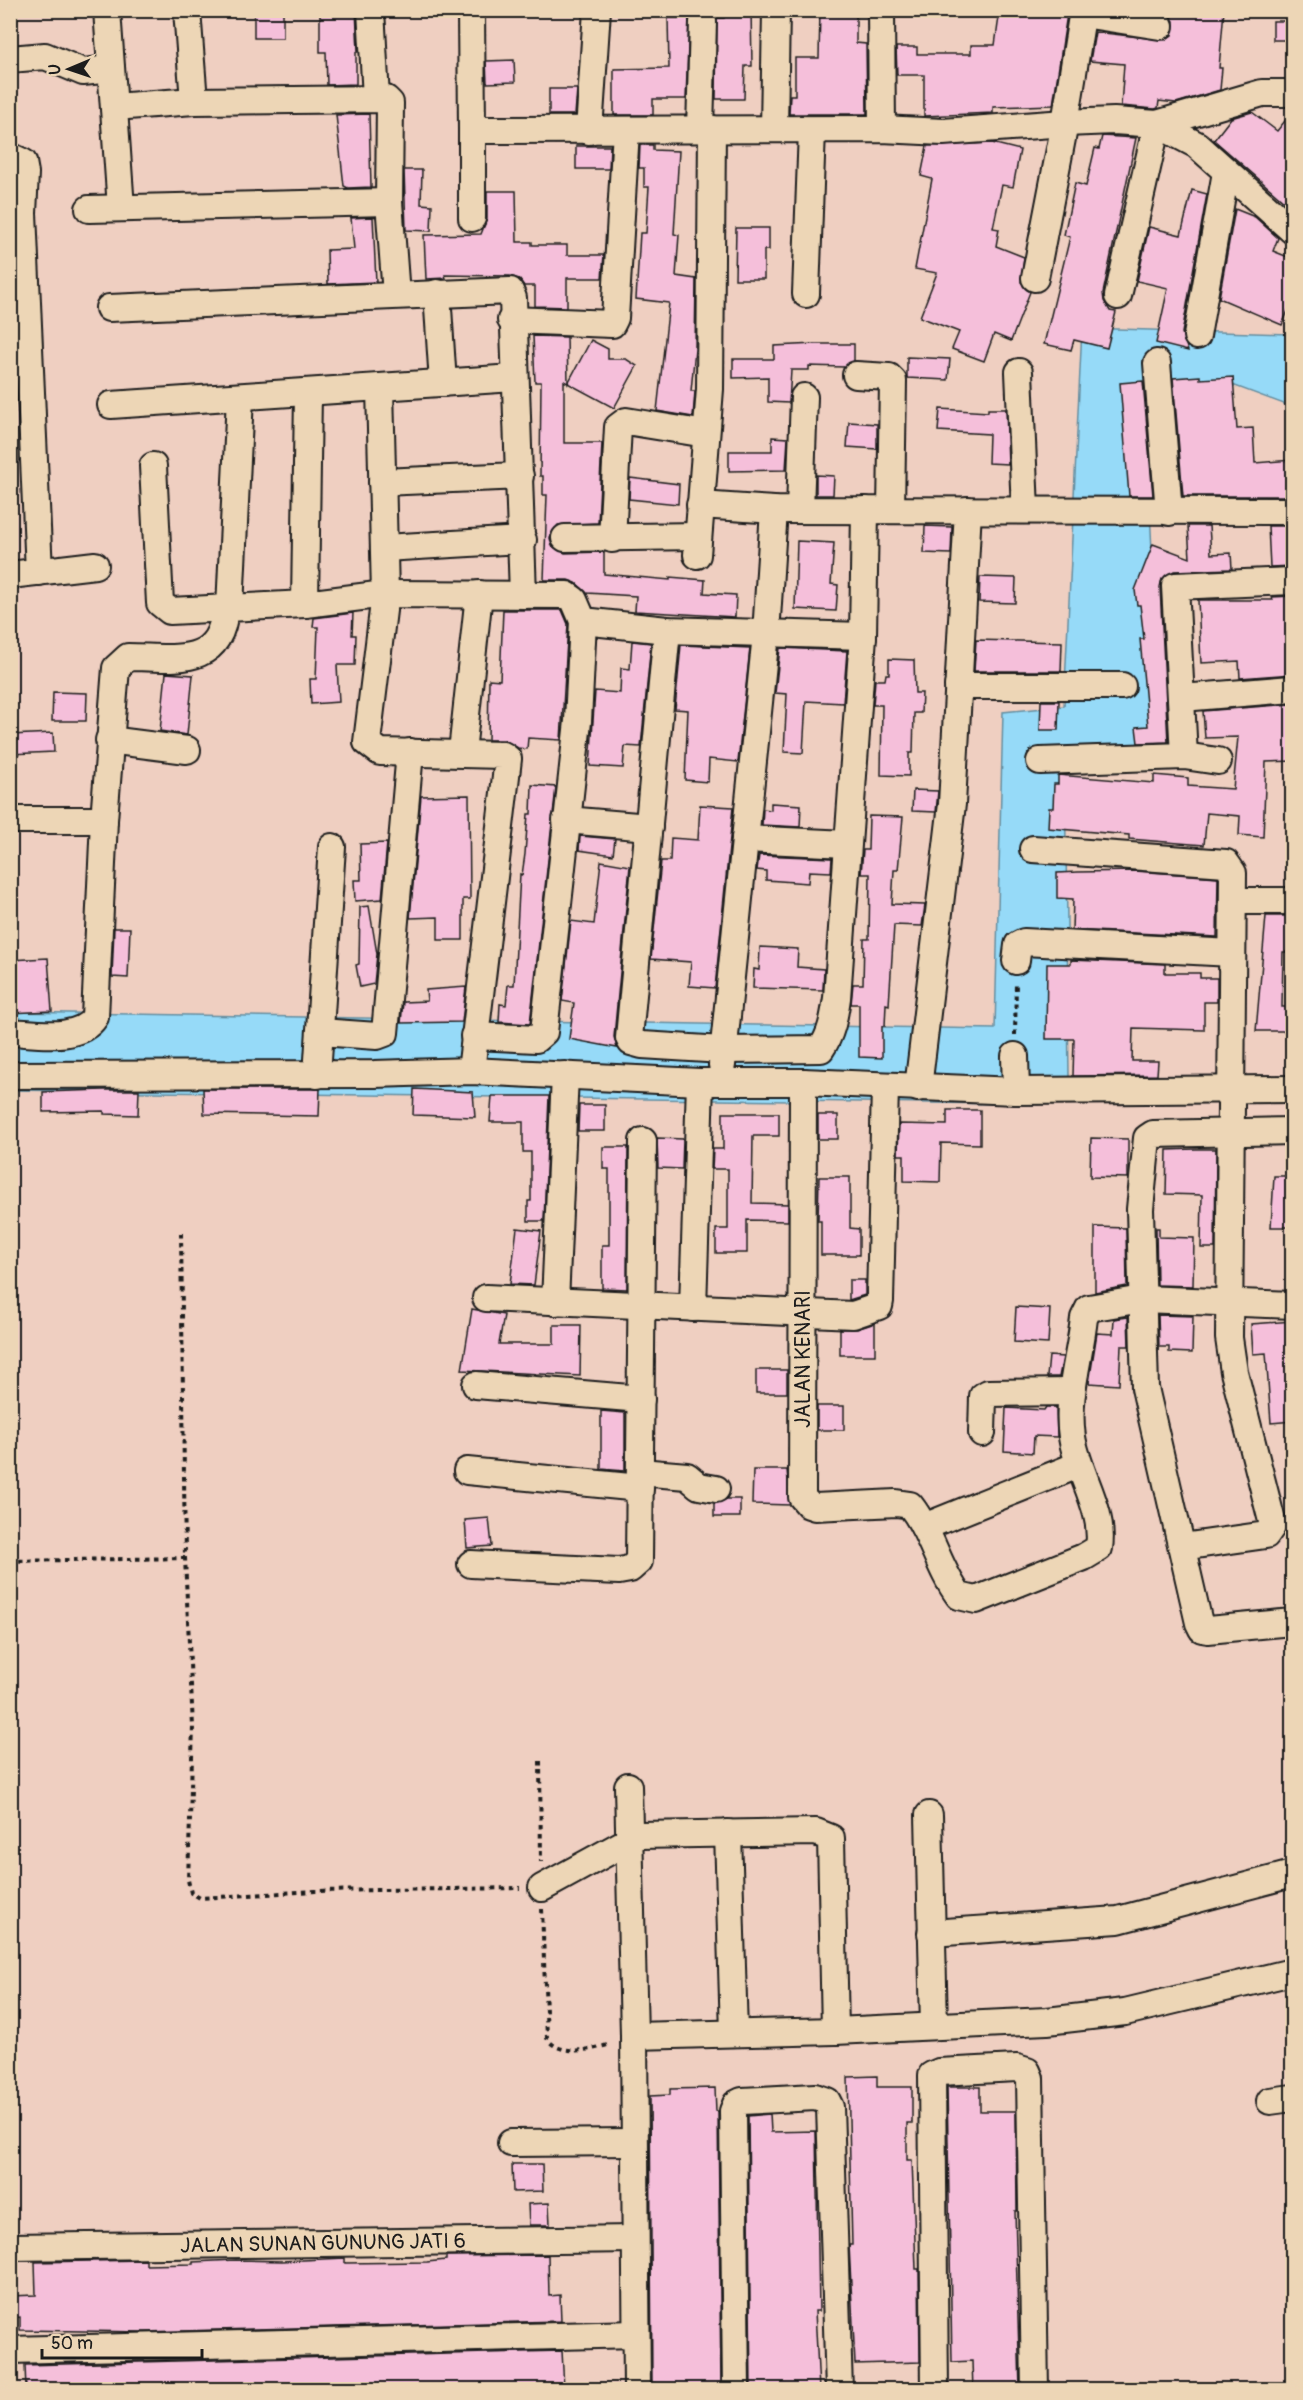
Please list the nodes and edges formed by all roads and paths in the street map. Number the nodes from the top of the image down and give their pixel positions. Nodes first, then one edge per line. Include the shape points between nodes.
1 (106, 10) edge
2 (187, 10) edge
3 (371, 10) edge
4 (471, 10) edge
5 (597, 10) edge
6 (776, 10) edge
7 (881, 10) edge
8 (1083, 12) edge
9 (703, 22) dead end
10 (1160, 26) dead end
11 (10, 59) edge
12 (111, 69) junction
13 (1293, 93) edge
14 (376, 98) junction
15 (194, 101) junction
16 (114, 107) junction
17 (1065, 123) junction
18 (1157, 124) junction
19 (706, 129) junction
20 (774, 129) junction
21 (882, 129) junction
22 (472, 130) junction
23 (626, 130) junction
24 (812, 130) junction
25 (589, 131) junction
26 (10, 156) edge
27 (1226, 172) junction
28 (389, 201) junction
29 (121, 208) junction
30 (89, 209) dead end
31 (472, 218) dead end
32 (1293, 230) edge
33 (1035, 278) dead end
34 (437, 293) junction
35 (806, 294) dead end
36 (396, 295) junction
37 (1118, 296) dead end
38 (109, 308) dead end
39 (512, 320) junction
40 (1197, 336) dead end
41 (1158, 363) dead end
42 (1019, 372) dead end
43 (856, 375) dead end
44 (514, 378) junction
45 (443, 383) junction
46 (380, 388) junction
47 (308, 393) junction
48 (240, 396) junction
49 (804, 398) dead end
50 (111, 405) dead end
51 (706, 434) junction
52 (153, 466) dead end
53 (520, 476) junction
54 (382, 483) junction
55 (700, 505) junction
56 (800, 509) junction
57 (774, 510) junction
58 (865, 510) junction
59 (891, 510) junction
60 (968, 510) junction
61 (1025, 510) junction
62 (1293, 511) edge
63 (1169, 512) junction
64 (566, 538) dead end
65 (612, 539) junction
66 (523, 540) junction
67 (384, 548) junction
68 (95, 565) dead end
69 (39, 572) junction
70 (10, 575) edge
71 (1293, 581) edge
72 (385, 594) junction
73 (479, 594) junction
74 (522, 595) junction
75 (305, 604) junction
76 (228, 608) junction
77 (583, 621) junction
78 (667, 630) junction
79 (766, 634) junction
80 (863, 636) junction
81 (958, 686) junction
82 (1122, 686) dead end
83 (1293, 689) edge
84 (1182, 698) junction
85 (110, 740) junction
86 (187, 750) dead end
87 (410, 752) junction
88 (462, 752) junction
89 (1184, 756) junction
90 (1040, 761) dead end
91 (1218, 761) dead end
92 (10, 820) edge
93 (104, 820) junction
94 (566, 820) junction
95 (649, 827) junction
96 (745, 839) junction
97 (847, 844) junction
98 (332, 848) dead end
99 (1033, 849) dead end
100 (1233, 901) junction
101 (1293, 901) edge
102 (1025, 948) joint
103 (1232, 953) junction
104 (10, 1032) edge
105 (319, 1052) junction
106 (473, 1054) junction
107 (717, 1069) junction
108 (1016, 1073) junction
109 (10, 1075) edge
110 (565, 1075) junction
111 (919, 1076) junction
112 (803, 1082) junction
113 (885, 1086) junction
114 (1231, 1088) junction
115 (1293, 1089) edge
116 (1293, 1131) edge
117 (1230, 1132) junction
118 (643, 1141) dead end
119 (181, 1233) dead end
120 (486, 1298) dead end
121 (1142, 1299) junction
122 (555, 1302) junction
123 (1229, 1302) junction
124 (1293, 1305) edge
125 (642, 1307) junction
126 (693, 1308) junction
127 (803, 1312) junction
128 (476, 1385) dead end
129 (1072, 1392) junction
130 (641, 1399) junction
131 (982, 1433) dead end
132 (1078, 1465) junction
133 (467, 1471) dead end
134 (640, 1480) junction
135 (716, 1489) dead end
136 (924, 1527) junction
137 (1182, 1547) junction
138 (185, 1558) junction
139 (10, 1561) edge
140 (471, 1564) dead end
141 (1293, 1622) edge
142 (540, 1761) dead end
143 (628, 1786) dead end
144 (929, 1815) dead end
145 (728, 1833) junction
146 (630, 1839) junction
147 (1293, 1874) edge
148 (542, 1888) junction
149 (931, 1933) junction
150 (1293, 1972) edge
151 (934, 2026) junction
152 (835, 2031) junction
153 (734, 2033) junction
154 (634, 2036) junction
155 (634, 2142) junction
156 (511, 2143) dead end
157 (635, 2239) junction
158 (10, 2247) edge
159 (636, 2334) junction
160 (10, 2350) edge
161 (637, 2390) edge
162 (736, 2390) edge
163 (839, 2390) edge
164 (935, 2390) edge
165 (1035, 2390) edge

1 - 12 street
2 - 15 street
3 - 14 street
4 - 22 street
5 - 25 street
6 - 20 street
7 - 21 street
8 - 10 street
8 - 17 street
9 - 19 street
11 - 12 street via 45,56 83,72
12 - 16 street
13 - 18 street via 1263,93
14 - 15 street
14 - 28 street via 390,103
15 - 16 street
16 - 29 street
17 - 18 street
17 - 21 street via 943,132
17 - 33 street
18 - 27 street via 1197,146
18 - 37 street
19 - 20 street
19 - 23 street
19 - 51 street via 713,270
20 - 24 street
21 - 24 street
22 - 25 street
22 - 31 street
23 - 25 street
23 - 39 street via 612,324
24 - 35 street
26 - 69 street via 23,162 26,173 23,213
27 - 32 street
27 - 40 street
28 - 29 street
28 - 36 street
29 - 30 street
34 - 36 street
34 - 39 street via 509,290 513,298
34 - 45 street
36 - 38 street
39 - 44 street
41 - 63 street
42 - 61 street
43 - 59 street via 889,377 893,381
44 - 45 street
44 - 53 street
45 - 46 street
46 - 47 street
46 - 54 street
47 - 48 street
47 - 75 street
48 - 50 street
48 - 76 street
49 - 56 street
51 - 55 street
51 - 65 street via 626,421 618,427
52 - 76 street via 160,603 170,611
53 - 54 street
53 - 66 street
54 - 67 street
55 - 57 street
55 - 65 street via 698,546
56 - 57 street
56 - 58 street
57 - 79 street
58 - 59 street
58 - 80 street
59 - 60 street
60 - 61 street
60 - 81 street
61 - 63 street
62 - 63 street
64 - 65 street
66 - 67 street
66 - 74 street
67 - 72 street
68 - 69 street
69 - 70 street
71 - 84 street via 1175,586
72 - 73 street
72 - 75 street
72 - 87 street via 367,742 380,752
73 - 74 street
73 - 88 street
74 - 77 street via 571,597
75 - 76 street
76 - 85 street via 224,628 208,648 190,657 128,657 119,663
77 - 78 street
77 - 94 street via 578,721
78 - 79 street
78 - 95 street
79 - 80 street
79 - 96 street
80 - 97 street
81 - 82 street
81 - 111 street via 952,804
83 - 84 street
84 - 89 street
85 - 86 street
85 - 93 street
87 - 88 street
87 - 105 street via 385,1033
88 - 106 street via 504,755 508,759
89 - 90 street
89 - 91 street
92 - 93 street
93 - 104 street via 94,1017 89,1026 72,1033
94 - 95 street
94 - 106 street via 544,1032 536,1039
95 - 107 street via 629,1038 631,1042
96 - 97 street
96 - 107 street
97 - 107 street via 837,998 828,1038 821,1049
98 - 105 street
99 - 100 street via 1226,863 1233,873
100 - 101 street
100 - 103 street
102 - 103 street
102 - 108 path
103 - 114 street
105 - 106 street
105 - 109 street
106 - 110 street
107 - 110 street
107 - 112 street
107 - 126 street
108 - 111 street
108 - 114 street
110 - 122 street
111 - 113 street
112 - 113 street
112 - 127 street, JALAN KENARI
113 - 127 street via 879,1306 853,1315
114 - 115 street
114 - 117 street
116 - 117 street
117 - 121 street via 1161,1132 1147,1138 1140,1209
117 - 123 street
118 - 125 street
119 - 138 path
120 - 122 street
121 - 123 street
121 - 129 street via 1089,1308
121 - 137 street via 1145,1388
122 - 125 street
123 - 124 street
123 - 137 street via 1234,1372 1272,1527 1262,1536
125 - 126 street
125 - 130 street
126 - 127 street
127 - 136 street, JALAN KENARI via 802,1497 815,1507 910,1505
128 - 130 street
129 - 131 street via 988,1393 983,1396
129 - 132 street via 1072,1435
130 - 134 street
132 - 136 street
132 - 136 street via 1101,1533 1099,1548 1084,1557 968,1600 959,1596 945,1578
133 - 134 street
134 - 135 street via 687,1476 699,1486
134 - 140 street via 639,1561 630,1569
137 - 141 street via 1202,1629
138 - 139 path
138 - 148 path via 194,1727 188,1880 191,1893 200,1898 315,1891
142 - 148 path
143 - 146 street
144 - 149 street
145 - 146 street via 639,1835
145 - 152 street via 816,1832 831,1838
145 - 153 street
146 - 148 street
146 - 154 street
147 - 149 street via 1118,1920
148 - 154 path via 546,2038 561,2050 599,2048
149 - 151 street
150 - 151 street via 1125,2012 1047,2021
151 - 152 street
152 - 153 street
153 - 154 street
154 - 155 street
155 - 156 street
155 - 157 street
157 - 158 street, JALAN SUNAN GUNUNG JATI 6
157 - 159 street
159 - 160 street
159 - 161 street
162 - 163 street via 733,2111 742,2101 815,2097 830,2107
164 - 165 street via 932,2076 939,2072 1017,2068 1030,2078

